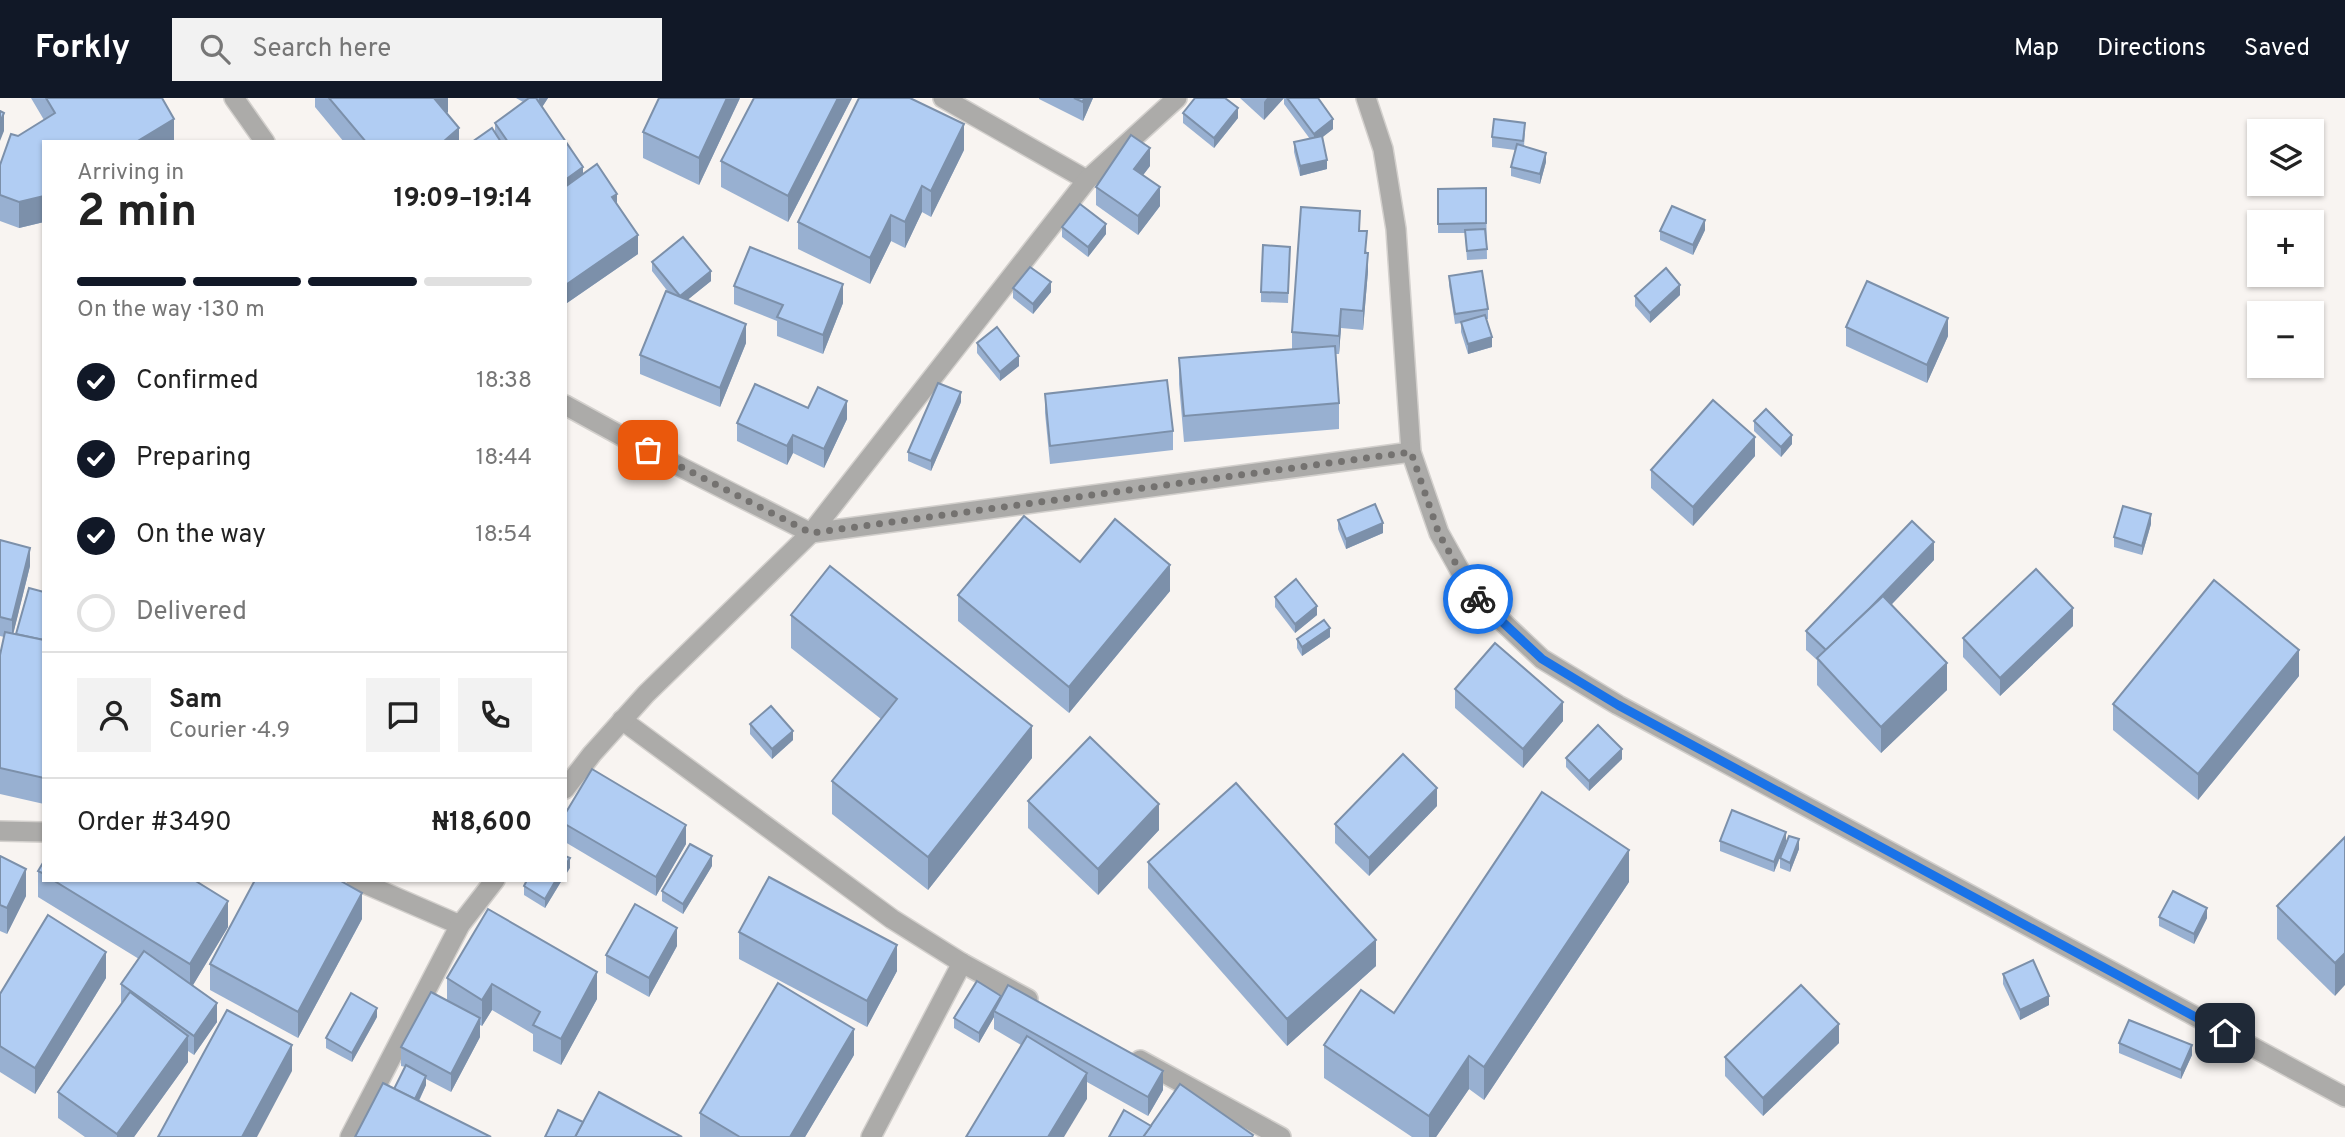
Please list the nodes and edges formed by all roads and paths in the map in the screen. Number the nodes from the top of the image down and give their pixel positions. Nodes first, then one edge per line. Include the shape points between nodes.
1 (234, 98) edge
2 (943, 98) edge
3 (1177, 98) edge
4 (1366, 98) edge
5 (264, 140) edge
6 (1087, 180) junction
7 (567, 406) edge
8 (1411, 452) junction
9 (811, 533) junction
10 (622, 720) junction
11 (567, 787) edge
12 (0, 831) edge
13 (42, 832) edge
14 (361, 882) edge
15 (493, 882) edge
16 (460, 925) junction
17 (962, 963) junction
18 (1048, 1010) edge
19 (1122, 1050) edge
20 (2345, 1097) edge
21 (350, 1137) edge
22 (871, 1137) edge
23 (1281, 1137) edge

1 - 5 street
2 - 6 street
3 - 6 street
4 - 8 street via 1383,149 1396,229
6 - 9 street
7 - 9 street
8 - 9 street
8 - 20 street via 1439,534 1473,594 1542,659 1630,712
9 - 10 street
10 - 11 street
10 - 17 street via 892,919
12 - 13 street
14 - 16 street
15 - 16 street
16 - 21 street
17 - 18 street
17 - 22 street
19 - 23 street

